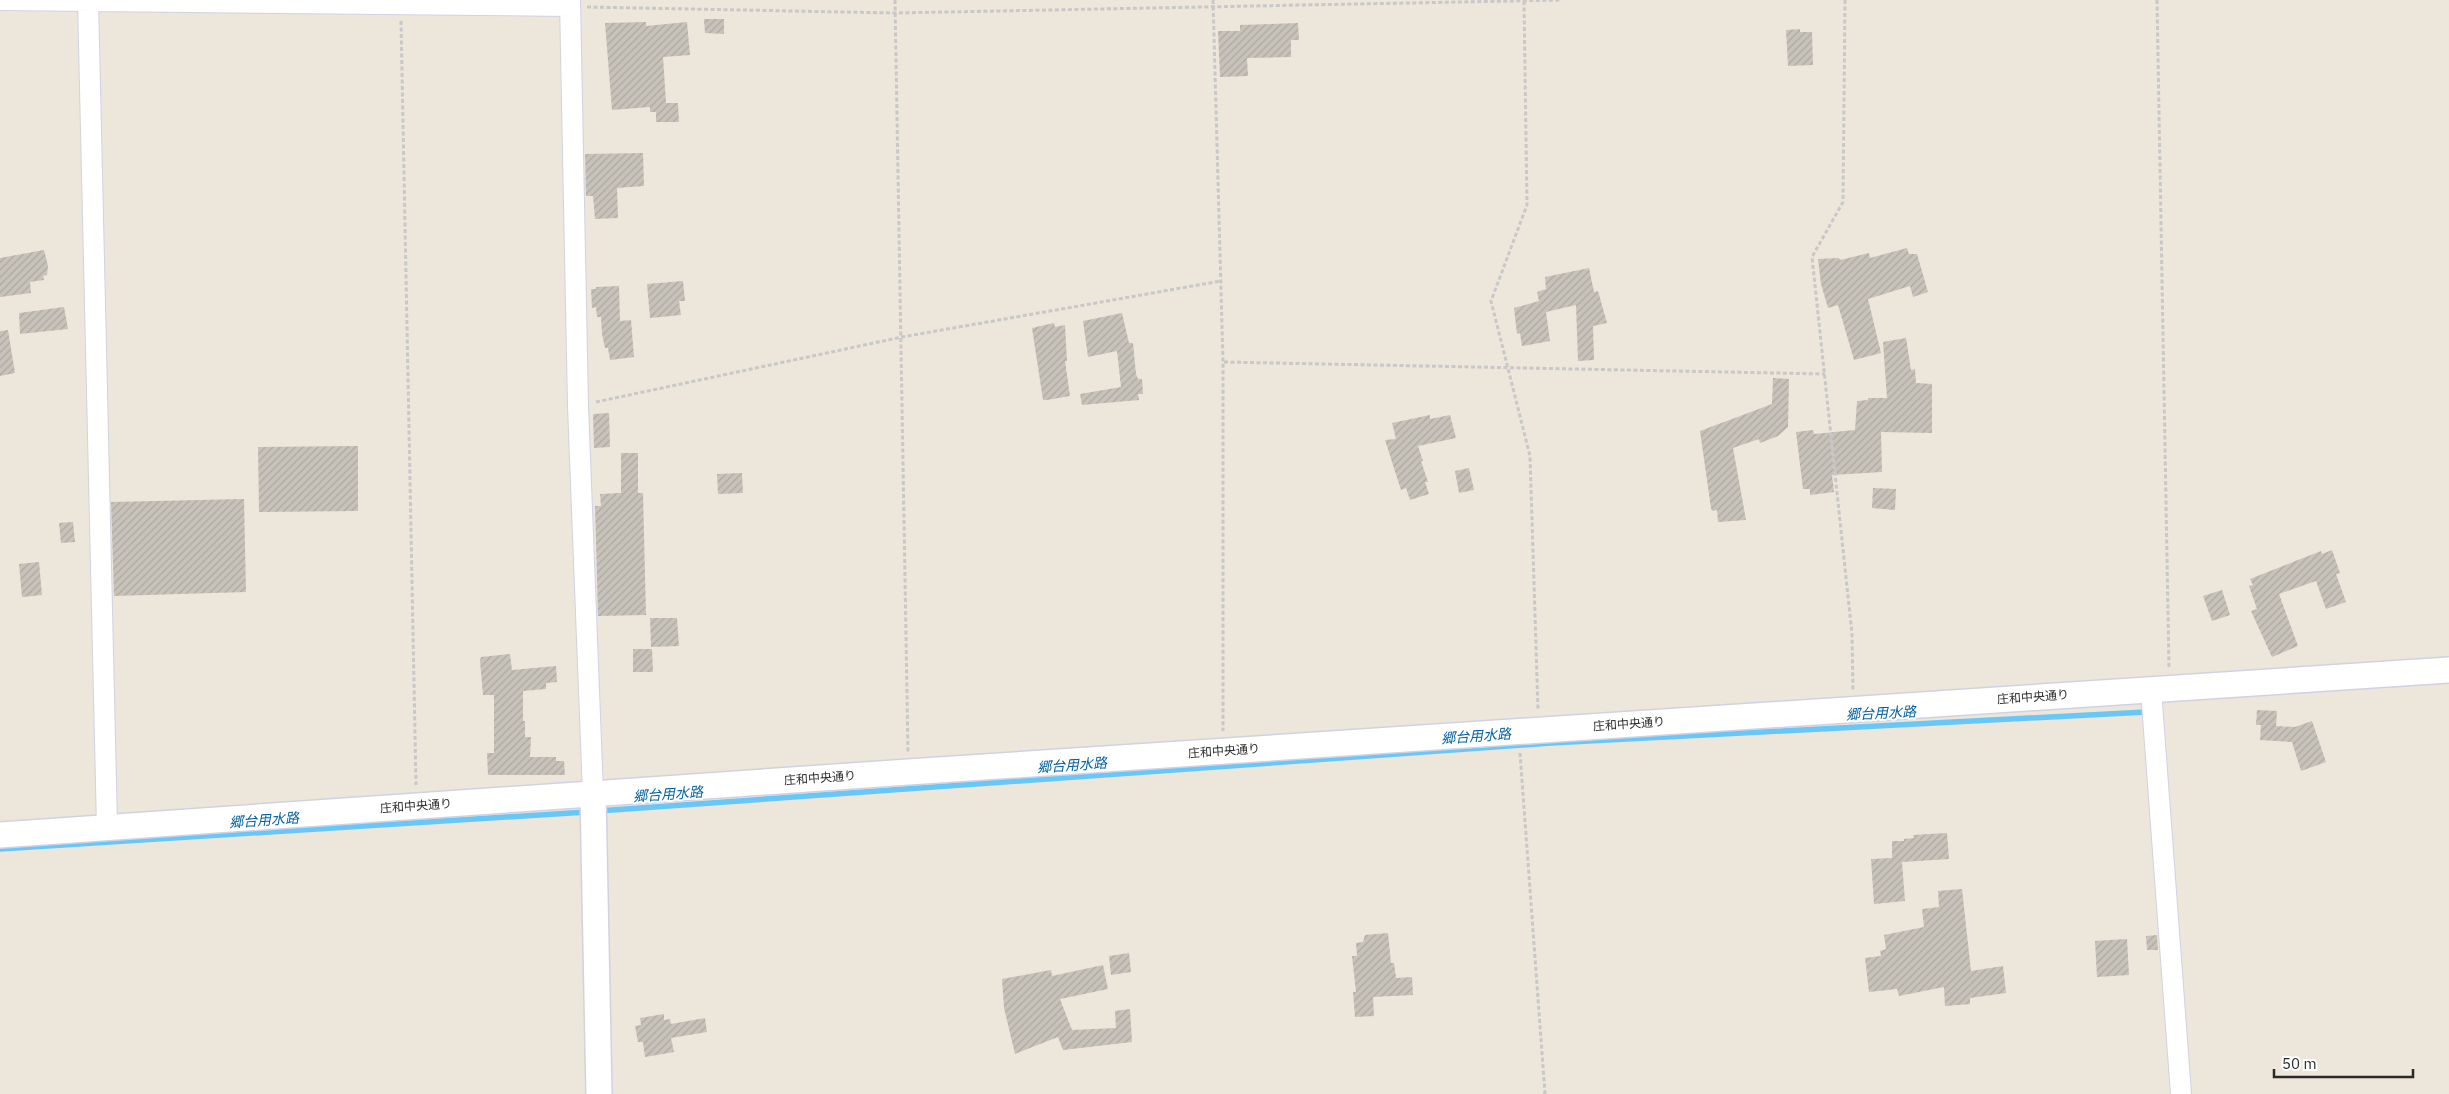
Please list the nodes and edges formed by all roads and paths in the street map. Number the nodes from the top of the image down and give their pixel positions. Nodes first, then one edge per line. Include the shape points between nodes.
1 (0, 0) edge
2 (88, 0) edge
3 (895, 0) edge
4 (1212, 0) edge
5 (1561, 0) edge
6 (1846, 0) edge
7 (2157, 0) edge
8 (1524, 1) edge
9 (570, 3) edge
10 (400, 4) junction
11 (1213, 8) junction
12 (895, 13) junction
13 (1221, 281) junction
14 (902, 337) junction
15 (1223, 362) junction
16 (1509, 366) junction
17 (1826, 374) junction
18 (578, 406) junction
19 (2449, 670) edge
20 (2160, 690) junction
21 (1853, 708) junction
22 (1528, 731) junction
23 (1222, 751) junction
24 (908, 772) junction
25 (416, 785) dead end
26 (593, 794) junction
27 (107, 827) junction
28 (0, 835) edge
29 (599, 1094) edge
30 (1545, 1094) edge
31 (2181, 1094) edge

1 - 2 street
2 - 10 street
2 - 27 street
3 - 12 path
4 - 11 path
5 - 8 path
6 - 17 path via 1843,202 1812,257
7 - 20 path
8 - 11 path
8 - 16 path via 1527,205 1491,301
9 - 10 street
9 - 12 path
9 - 18 street
10 - 25 path
11 - 12 path
11 - 13 path
12 - 14 path
13 - 14 path
13 - 15 path
14 - 18 path
14 - 24 path
15 - 16 path
15 - 23 path
16 - 17 path
16 - 22 path via 1530,456
17 - 21 path via 1852,634
18 - 26 street
19 - 20 street, 庄和中央通り
20 - 21 street, 庄和中央通り
20 - 31 street
21 - 22 street, 庄和中央通り
22 - 23 street, 庄和中央通り
22 - 30 path
23 - 24 street, 庄和中央通り
24 - 26 street, 庄和中央通り
26 - 27 street, 庄和中央通り
26 - 29 street
27 - 28 street, 庄和中央通り

